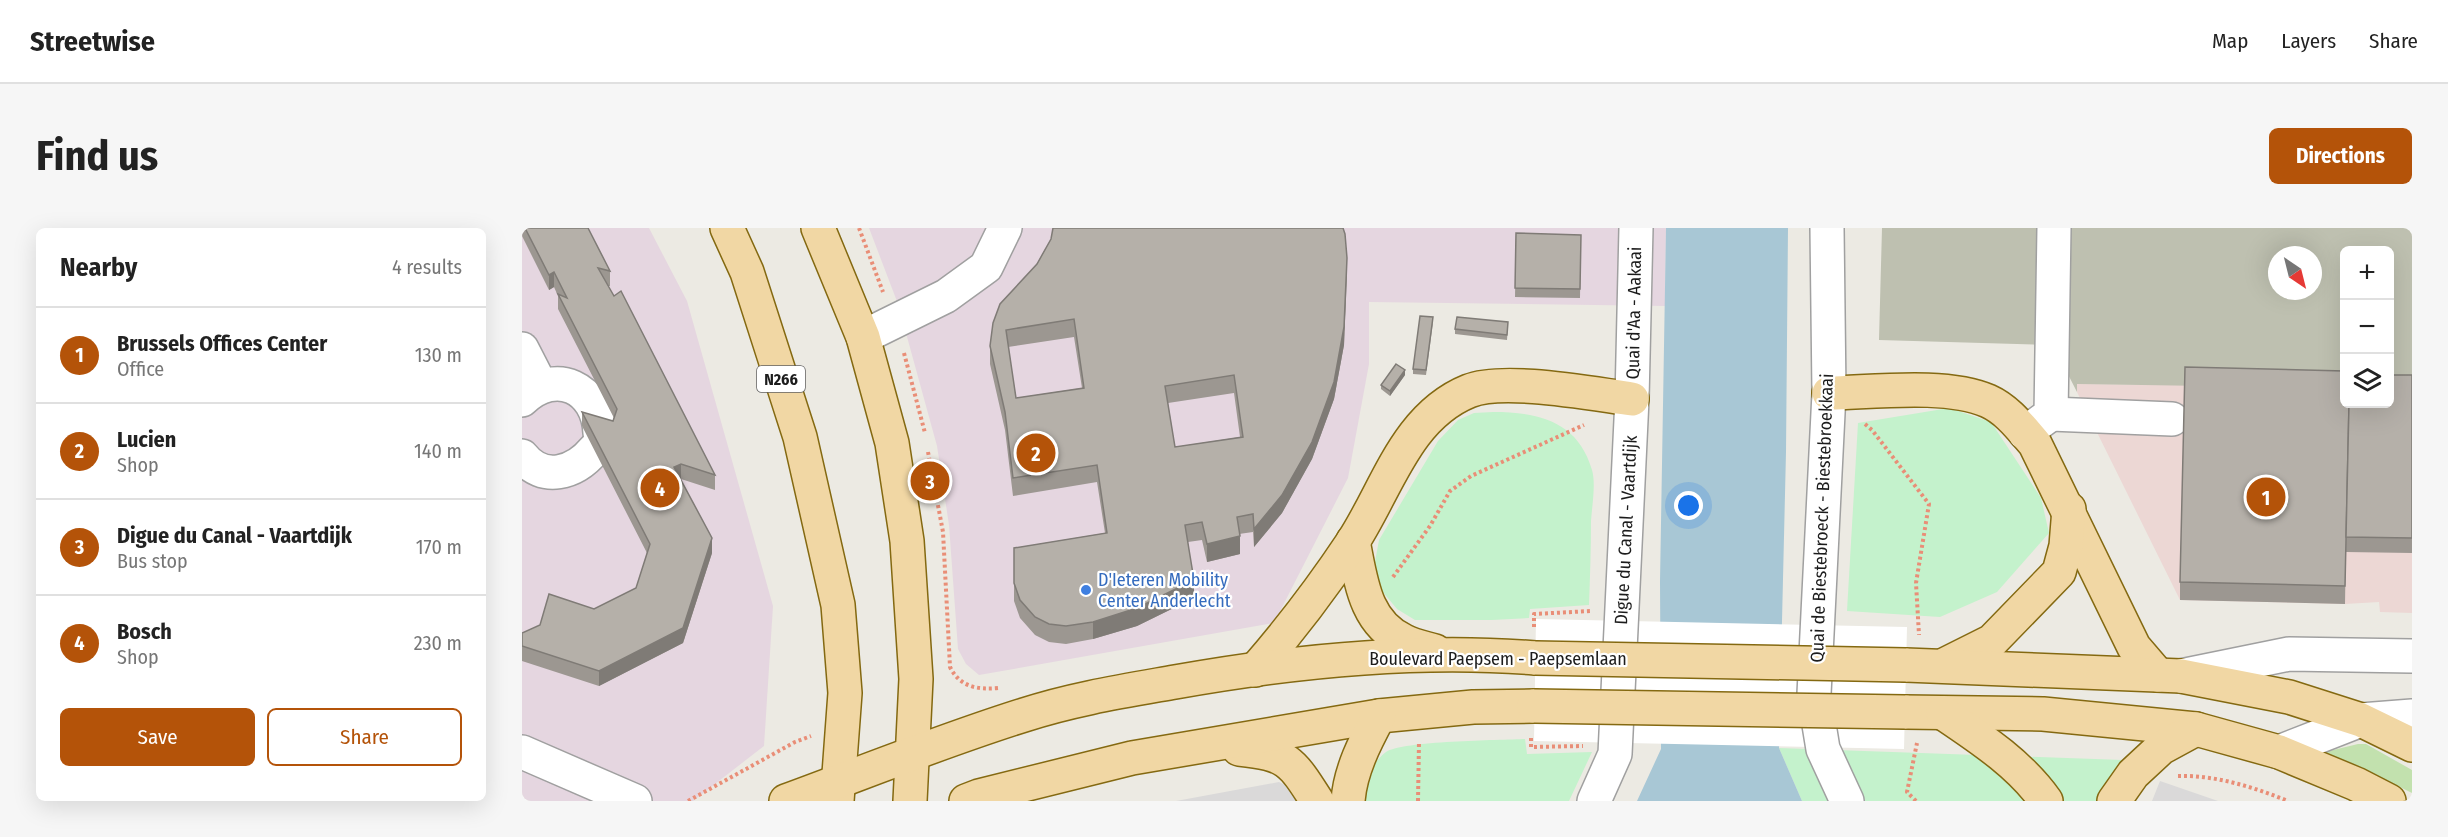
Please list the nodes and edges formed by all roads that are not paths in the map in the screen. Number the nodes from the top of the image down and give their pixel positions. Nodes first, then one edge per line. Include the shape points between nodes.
1 (727, 228) edge
2 (1005, 228) edge
3 (1636, 228) edge
4 (1827, 228) edge
5 (2054, 228) edge
6 (820, 229) edge
7 (862, 337) junction
8 (522, 349) edge
9 (531, 393) edge
10 (1829, 393) junction
11 (1632, 399) junction
12 (2051, 414) junction
13 (2172, 419) dead end
14 (2025, 433) junction
15 (522, 456) edge
16 (2069, 510) junction
17 (1353, 541) junction
18 (1448, 655) junction
19 (2412, 656) edge
20 (1942, 666) junction
21 (1255, 670) junction
22 (2170, 675) junction
23 (1943, 713) junction
24 (1379, 716) junction
25 (2412, 716) edge
26 (2361, 720) junction
27 (2196, 729) junction
28 (2412, 745) edge
29 (1213, 746) junction
30 (522, 752) edge
31 (2279, 752) junction
32 (912, 753) junction
33 (837, 791) edge
34 (1309, 797) edge
35 (635, 801) edge
36 (786, 801) edge
37 (910, 801) edge
38 (966, 801) edge
39 (1348, 801) edge
40 (1594, 801) edge
41 (1847, 801) edge
42 (2046, 801) edge
43 (2114, 801) edge
44 (2389, 801) edge

1 - 33 main road, N266 via 747,272 800,437 838,605 845,693
2 - 7 street via 986,267 946,296
3 - 11 street, Quai d'Aa - Aakaai
4 - 10 street, Quai de Biestebroeck - Biestebroekkaai
5 - 12 street
6 - 7 main road
7 - 32 main road via 892,443 907,541 916,679
8 - 9 street
9 - 15 street via 553,384 578,389 596,407 597,441 586,461 562,472 536,468
10 - 14 main road via 1955,391 1989,401 2013,418
10 - 41 street, Quai de Biestebroeck - Biestebroekkaai via 1814,694 1823,749
11 - 17 main road via 1519,387 1471,390 1439,407 1421,425
11 - 40 street, Digue du Canal - Vaartdijk via 1615,754
12 - 13 street
12 - 14 street
14 - 16 main road via 2035,444
16 - 20 main road via 2067,546 2059,572 1992,642
16 - 22 main road via 2134,647
17 - 18 main road via 1365,596 1377,622 1404,641
17 - 21 main road
18 - 20 main road, Boulevard Paepsem - Paepsemlaan, bridge
18 - 21 main road, Boulevard Paepsem - Paepsemlaan via 1348,659
19 - 22 street via 2289,654
20 - 22 main road, Boulevard Paepsem - Paepsemlaan
21 - 32 main road, Boulevard Paepsem - Paepsemlaan via 1103,694 1026,714
22 - 26 main road, Boulevard Paepsem - Paepsemlaan via 2289,698
23 - 24 main road, bridge via 1532,720 1473,707
23 - 27 main road via 2043,714
23 - 42 main road via 1986,742
24 - 29 main road
24 - 39 main road via 1364,743
25 - 26 street
26 - 28 main road, Boulevard Paepsem - Paepsemlaan
26 - 31 street
27 - 31 main road
27 - 43 main road via 2160,748 2133,774
29 - 34 main road via 1270,752 1285,758
29 - 38 main road via 1132,758
30 - 35 street
31 - 44 main road
32 - 33 main road, Boulevard Paepsem - Paepsemlaan
32 - 37 main road
33 - 36 main road, Boulevard Paepsem - Paepsemlaan

